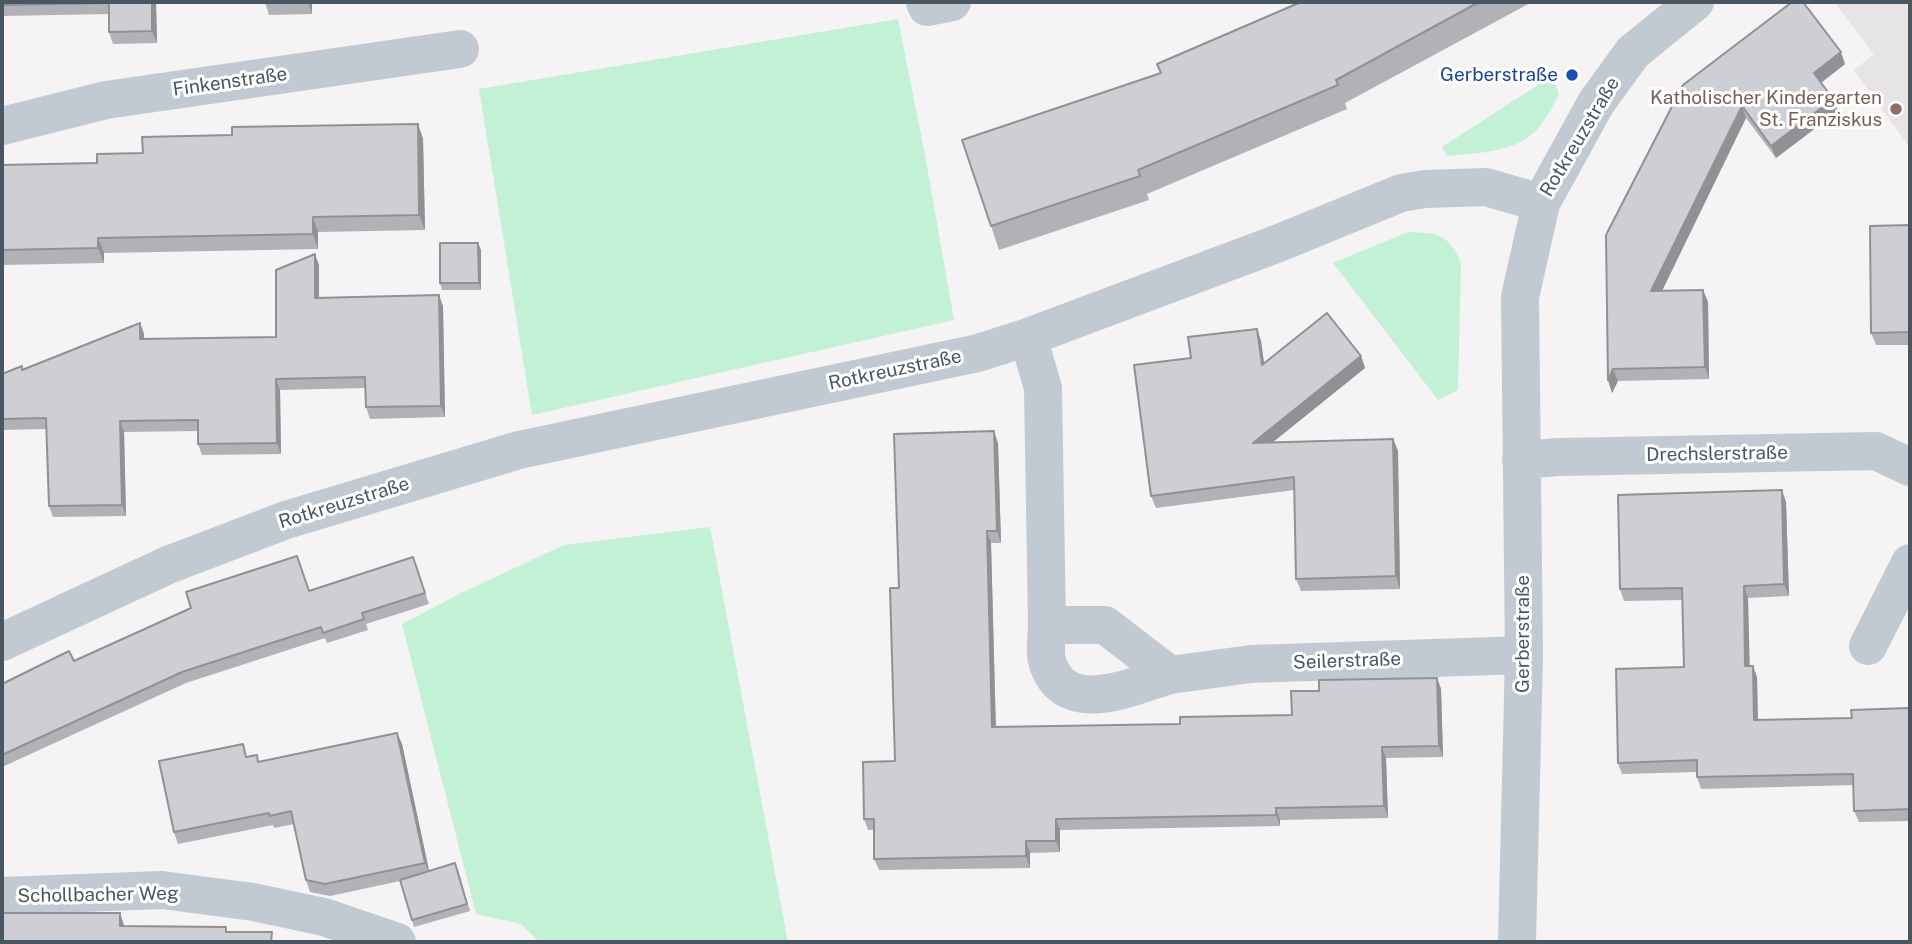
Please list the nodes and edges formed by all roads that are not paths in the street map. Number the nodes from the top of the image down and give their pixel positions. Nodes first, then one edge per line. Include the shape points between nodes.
1 (925, 2) edge
2 (952, 2) edge
3 (1695, 2) edge
4 (460, 49) dead end
5 (2, 126) edge
6 (1541, 203) junction
7 (1028, 337) junction
8 (1521, 460) junction
9 (1910, 467) edge
10 (1910, 563) edge
11 (1047, 625) junction
12 (2, 642) edge
13 (1868, 646) dead end
14 (1524, 655) junction
15 (1170, 675) junction
16 (2, 896) edge
17 (397, 942) edge
18 (1517, 942) edge

1 - 2 street via 927,7
3 - 6 street, Rotkreuzstraße via 1633,52 1596,103
4 - 5 street, Finkenstraße via 106,100
6 - 7 street, Rotkreuzstraße via 1486,187 1401,193
6 - 8 street, Gerberstraße via 1520,297
7 - 11 street, Seilerstraße via 1043,387
7 - 12 street, Rotkreuzstraße via 978,353 506,453 286,520 168,565
8 - 9 street, Drechslerstraße via 1876,451
8 - 14 street, Gerberstraße
10 - 13 street
11 - 15 street via 1105,625
11 - 15 street, Seilerstraße via 1047,663 1058,681 1080,696 1111,694
14 - 15 street, Seilerstraße via 1251,664
14 - 18 street, Gerberstraße
16 - 17 street, Schollbacher Weg via 162,890 324,917

